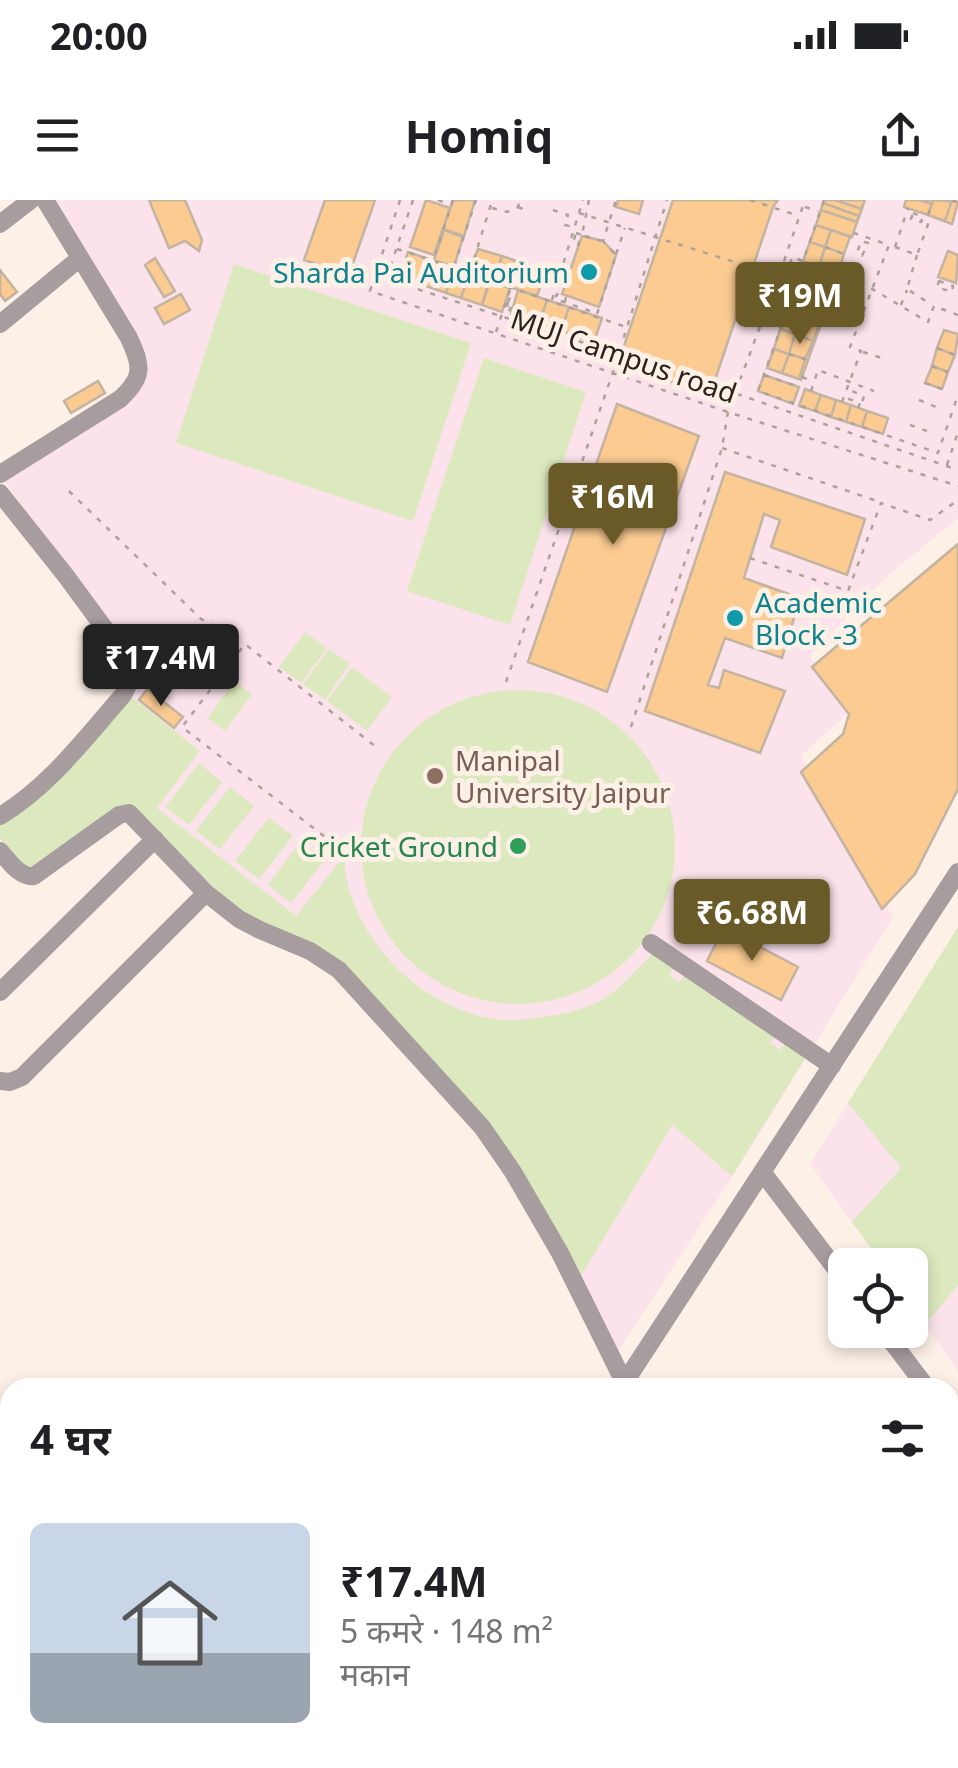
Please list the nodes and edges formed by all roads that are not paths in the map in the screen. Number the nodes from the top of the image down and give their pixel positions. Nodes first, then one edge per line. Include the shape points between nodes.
1 (32, 200) edge
2 (45, 200) edge
3 (0, 224) edge
4 (80, 258) junction
5 (0, 324) edge
6 (0, 474) edge
7 (0, 494) edge
8 (0, 816) edge
9 (155, 839) junction
10 (0, 851) edge
11 (958, 872) edge
12 (206, 893) junction
13 (953, 894) edge
14 (651, 943) dead end
15 (0, 992) edge
16 (832, 1066) junction
17 (0, 1081) edge
18 (762, 1173) junction
19 (828, 1259) edge
20 (897, 1348) edge
21 (619, 1378) edge
22 (627, 1378) edge
23 (919, 1378) edge

1 - 3 street
2 - 4 street
4 - 5 street
4 - 6 street via 129,338 139,372 120,399
7 - 8 street via 132,672 123,695 40,788
9 - 10 street via 129,812 34,876 22,875
9 - 12 street
9 - 15 street
11 - 13 street
12 - 17 street via 22,1077
12 - 21 street via 238,919 339,970 472,1116 560,1253
13 - 16 street
14 - 16 street
16 - 18 street
18 - 19 street
18 - 22 street
20 - 23 street

